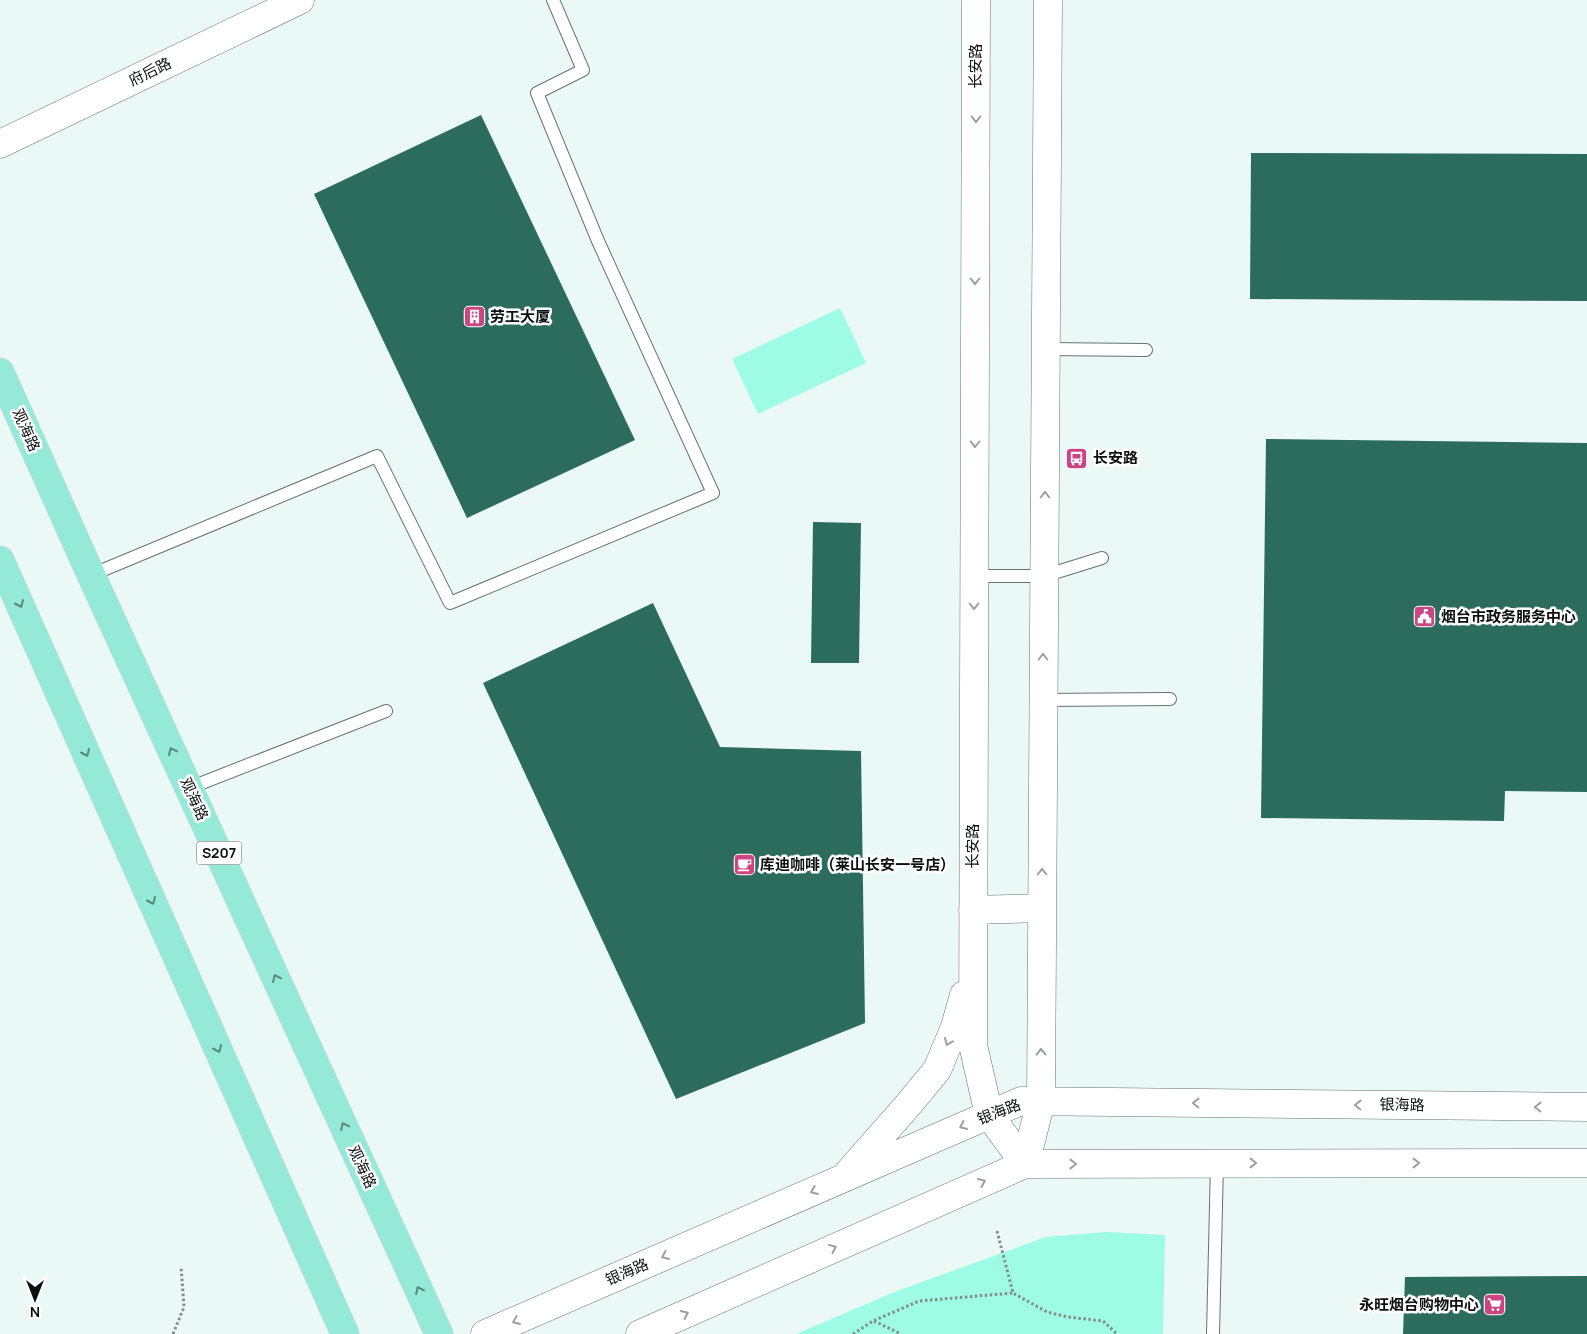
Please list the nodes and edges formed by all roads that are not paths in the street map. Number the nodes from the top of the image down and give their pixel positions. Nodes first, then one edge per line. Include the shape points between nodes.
1 (300, 0) edge
2 (553, 0) edge
3 (976, 0) edge
4 (1048, 0) edge
5 (0, 144) edge
6 (1046, 349) junction
7 (1146, 350) dead end
8 (0, 372) edge
9 (1102, 558) dead end
10 (0, 560) edge
11 (91, 575) junction
12 (974, 576) junction
13 (1044, 576) junction
14 (1170, 699) dead end
15 (1043, 700) junction
16 (386, 711) dead end
17 (189, 788) junction
18 (1042, 908) junction
19 (973, 910) junction
20 (973, 962) junction
21 (1041, 1101) junction
22 (1587, 1107) edge
23 (989, 1115) junction
24 (1216, 1163) junction
25 (1587, 1163) edge
26 (1024, 1164) junction
27 (843, 1178) junction
28 (345, 1334) edge
29 (439, 1334) edge
30 (485, 1334) edge
31 (640, 1334) edge
32 (1213, 1334) edge

1 - 5 street, 府后路
2 - 11 lane via 583,70 537,93 598,241 713,493 450,603 377,456
3 -> 12 street, 长安路
4 - 6 street
6 - 7 lane
13 -> 6 street
8 - 11 main road, 观海路 / S207
9 - 13 lane
10 -> 28 main road
17 -> 11 main road, 观海路 / S207
12 - 13 lane
12 -> 19 street, 长安路
15 -> 13 street
14 - 15 lane
18 -> 15 street
16 - 17 lane
29 -> 17 main road, 观海路 / S207
18 - 19 street
21 -> 18 street
19 - 20 street, 长安路
20 - 23 street, 长安路 via 973,1045
20 -> 27 street via 954,1028 936,1070
22 -> 21 street, 银海路
21 - 23 street, 银海路 via 1021,1101
21 - 26 street
23 - 26 street, 长安路
23 -> 27 street, 银海路
24 -> 25 street
26 -> 24 street
24 - 32 lane
31 -> 26 street
27 -> 30 street, 银海路

